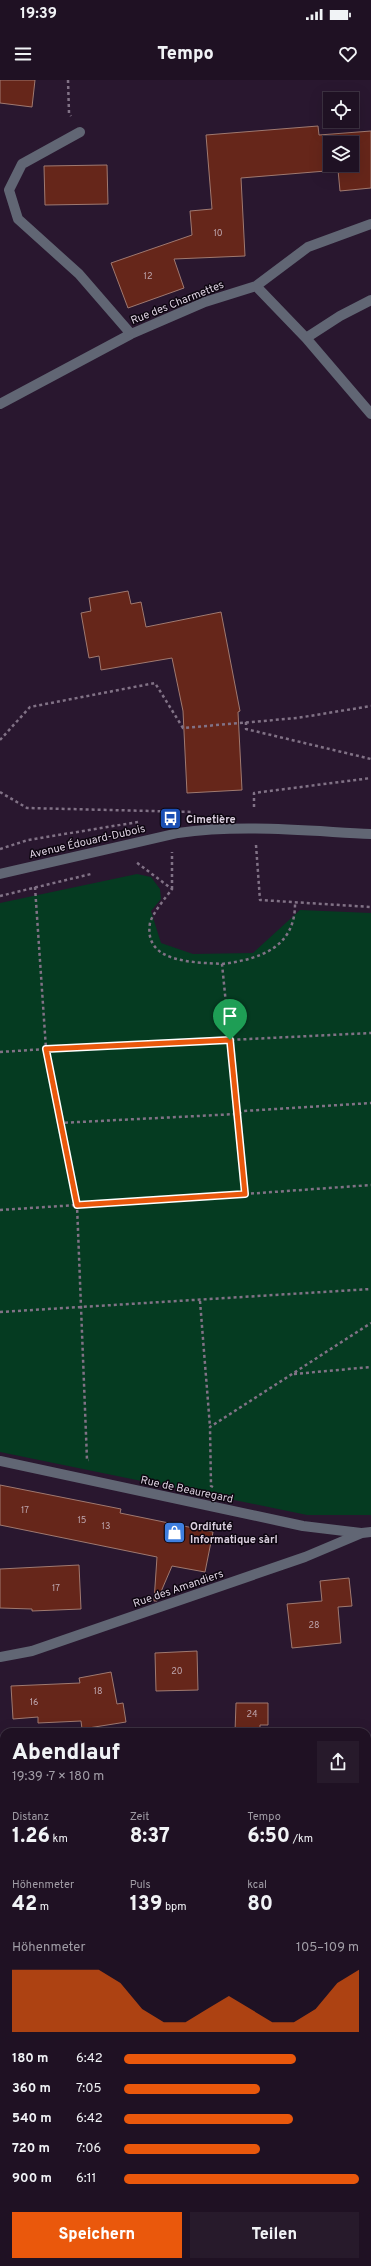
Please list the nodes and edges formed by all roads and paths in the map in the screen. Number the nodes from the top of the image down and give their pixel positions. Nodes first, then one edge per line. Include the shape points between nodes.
1 (68, 80) edge
2 (80, 132) joint
3 (371, 224) edge
4 (256, 286) junction
5 (371, 300) edge
6 (131, 334) junction
7 (306, 338) junction
8 (0, 404) edge
9 (371, 414) edge
10 (371, 706) edge
11 (246, 722) junction
12 (0, 740) edge
13 (371, 759) edge
14 (371, 778) edge
15 (0, 792) edge
16 (254, 806) dead end
17 (199, 812) dead end
18 (371, 834) edge
19 (248, 844) dead end
20 (131, 864) dead end
21 (94, 873) dead end
22 (0, 874) edge
23 (34, 887) junction
24 (0, 896) edge
25 (295, 902) junction
26 (371, 907) edge
27 (222, 964) junction
28 (371, 1033) edge
29 (230, 1040) junction
30 (46, 1049) junction
31 (0, 1052) edge
32 (371, 1103) edge
33 (237, 1114) junction
34 (59, 1123) junction
35 (371, 1185) edge
36 (245, 1194) junction
37 (77, 1205) junction
38 (0, 1210) edge
39 (371, 1289) edge
40 (200, 1301) junction
41 (81, 1307) junction
42 (0, 1312) edge
43 (371, 1323) edge
44 (371, 1367) edge
45 (294, 1374) junction
46 (210, 1427) junction
47 (0, 1461) edge
48 (95, 1462) dead end
49 (203, 1485) dead end
50 (211, 1486) junction
51 (218, 1488) dead end
52 (368, 1533) edge
53 (0, 1657) edge

1 - 2 path via 69,112
2 - 6 street via 22,164 9,190 18,219 79,274
3 - 4 street, Rue des Charmettes via 308,248
4 - 6 street, Rue des Charmettes via 205,302
4 - 7 street
5 - 7 street
6 - 8 street, Rue des Charmettes
7 - 9 street
10 - 11 path via 298,718
11 - 12 path via 183,728 155,683 30,707
11 - 13 path via 246,729
14 - 16 path via 254,793
15 - 17 path via 27,808
18 - 22 street, Avenue Édouard-Dubois via 246,828 207,829 145,840
19 - 25 path via 256,844 260,900
20 - 27 path via 138,862 172,889 150,922 154,946 162,954 175,960
21 - 23 path
23 - 24 path
23 - 30 path
25 - 26 path
25 - 27 path via 296,915 286,938 258,956 243,962
27 - 29 path
28 - 29 path
29 - 30 path
29 - 33 path
30 - 31 path
30 - 34 path
32 - 33 path via 244,1111
33 - 34 path
33 - 36 path
34 - 37 path
35 - 36 path
36 - 37 path
37 - 38 path
37 - 41 path
39 - 40 path
40 - 41 path
40 - 46 path
41 - 42 path
41 - 48 path via 87,1460
43 - 45 path
44 - 45 path
45 - 46 path
46 - 50 path
47 - 52 street, Rue de Beauregard via 303,1526
49 - 50 path
50 - 51 path
52 - 53 street, Rue des Amandiers via 32,1651

